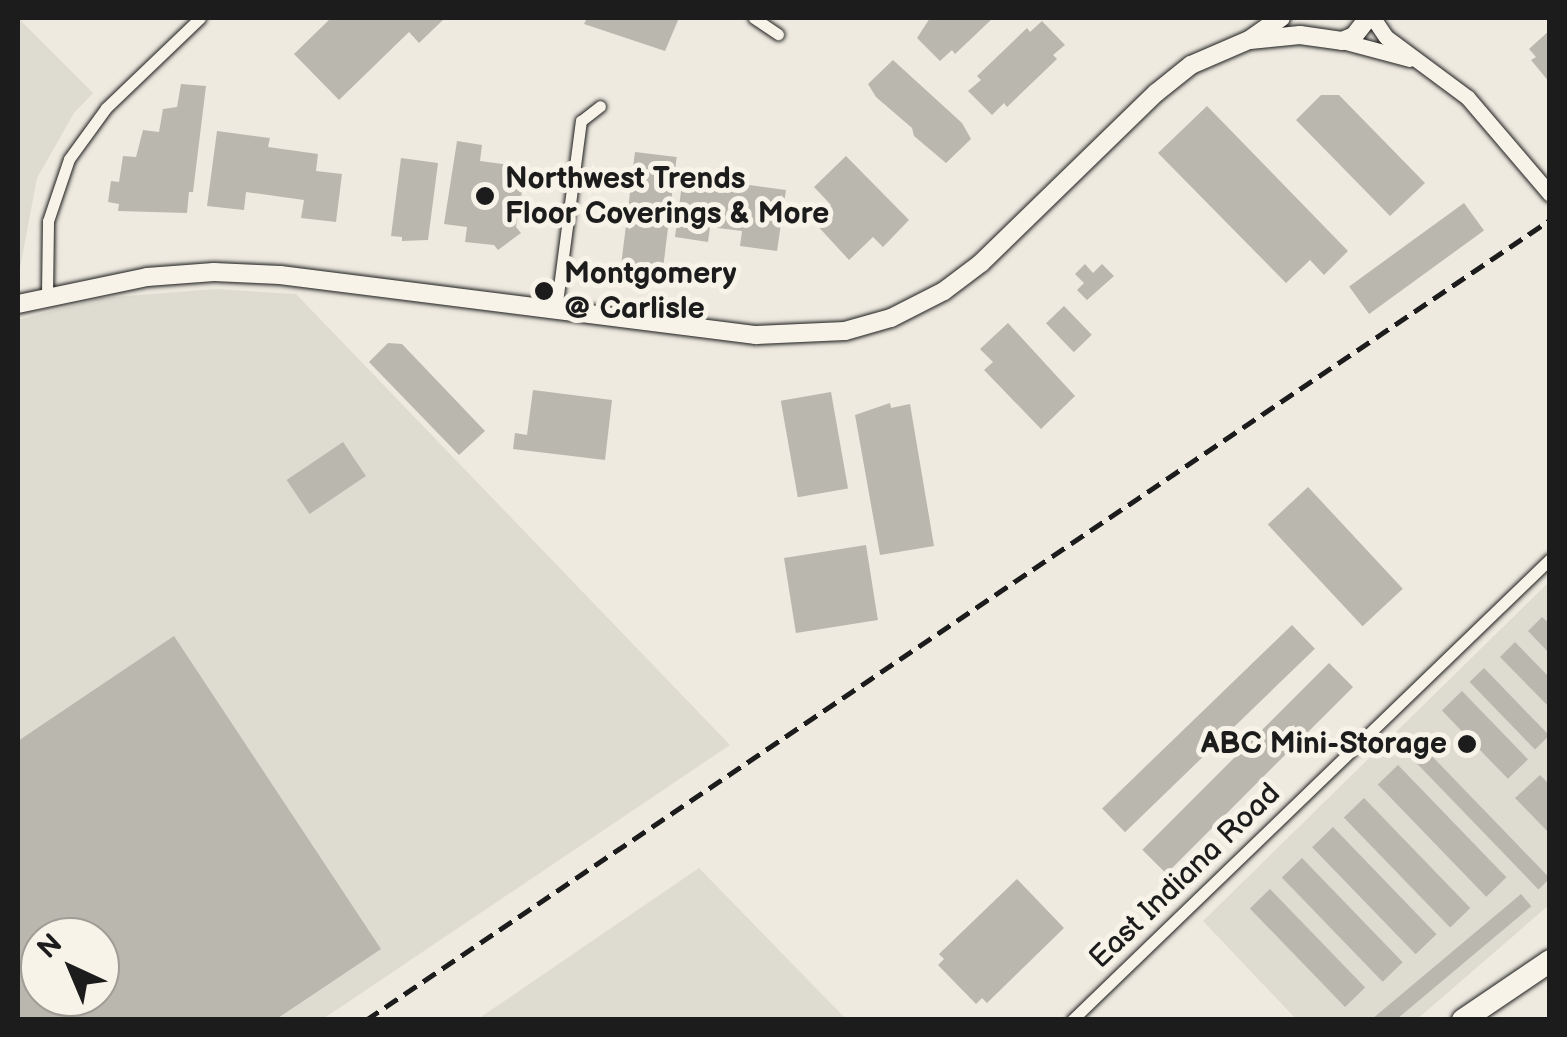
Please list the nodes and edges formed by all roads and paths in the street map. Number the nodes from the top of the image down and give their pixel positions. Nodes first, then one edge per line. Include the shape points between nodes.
1 (200, 18) edge
2 (754, 18) edge
3 (1282, 18) edge
4 (1298, 18) edge
5 (1370, 18) edge
6 (778, 34) dead end
7 (1316, 38) junction
8 (1249, 40) junction
9 (1342, 40) junction
10 (1414, 59) junction
11 (600, 106) dead end
12 (1550, 194) edge
13 (47, 294) junction
14 (18, 304) edge
15 (556, 310) junction
16 (1550, 559) edge
17 (1550, 961) edge
18 (1072, 1020) edge
19 (1463, 1020) edge

1 - 13 street via 106,108 69,158 48,221
2 - 6 street
3 - 8 main road
4 - 7 main road
5 - 9 main road
5 - 10 street
7 - 8 main road
7 - 9 main road
8 - 15 main road via 1179,74 981,263 891,318 811,336 756,335
9 - 10 street
10 - 12 street via 1458,87
11 - 15 street via 581,121
13 - 14 main road
13 - 15 main road via 214,272
16 - 18 street, East Indiana Road
17 - 19 highway

